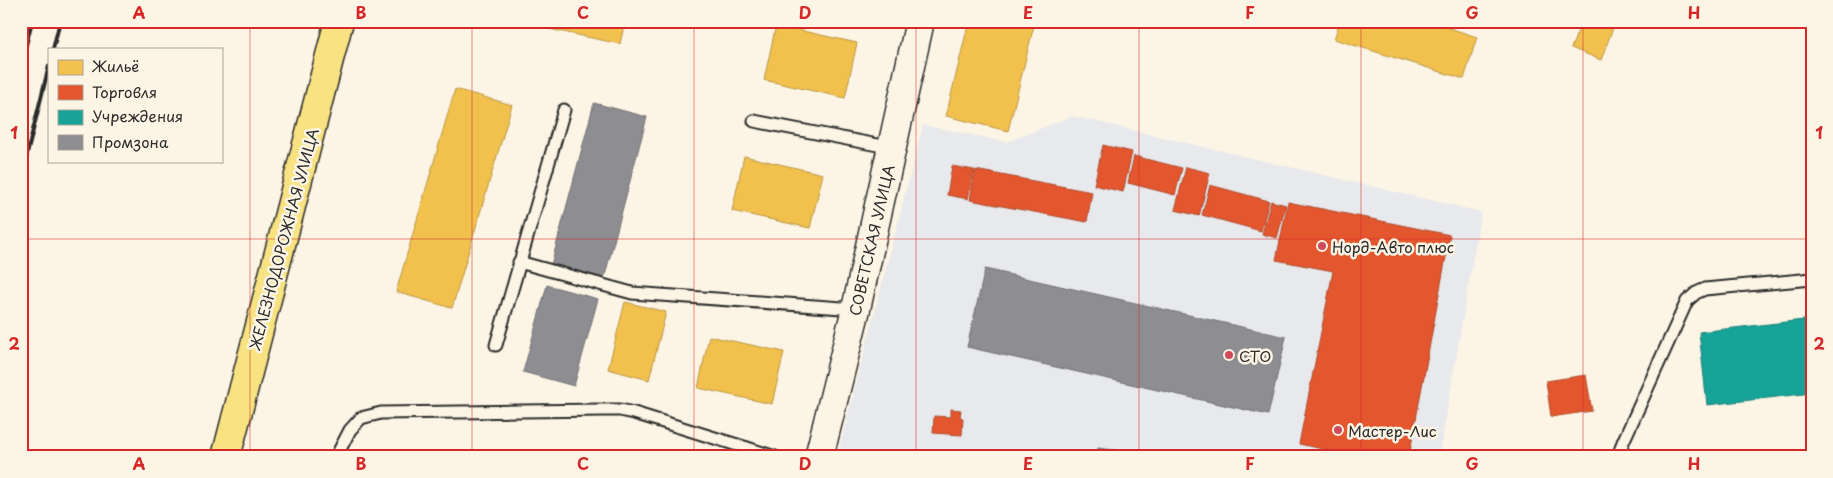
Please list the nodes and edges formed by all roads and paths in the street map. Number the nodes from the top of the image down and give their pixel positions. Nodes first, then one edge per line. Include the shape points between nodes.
1 (340, 21) edge
2 (920, 21) edge
3 (564, 110) dead end
4 (754, 121) dead end
5 (893, 148) junction
6 (519, 262) junction
7 (1812, 280) edge
8 (856, 308) junction
9 (496, 345) dead end
10 (746, 452) edge
11 (226, 457) edge
12 (336, 457) edge
13 (776, 457) edge
14 (819, 457) edge
15 (1618, 457) edge

1 - 11 main road, ЖЕЛЕЗНОДОРОЖНАЯ УЛИЦА
2 - 5 street, СОВЕТСКАЯ УЛИЦА
3 - 6 lane
4 - 5 lane
5 - 8 street, СОВЕТСКАЯ УЛИЦА
6 - 8 lane via 632,293
6 - 9 lane
7 - 15 lane via 1705,290 1687,301
8 - 14 street, СОВЕТСКАЯ УЛИЦА
10 - 12 lane via 620,410 381,412 361,418 350,430
10 - 13 lane

